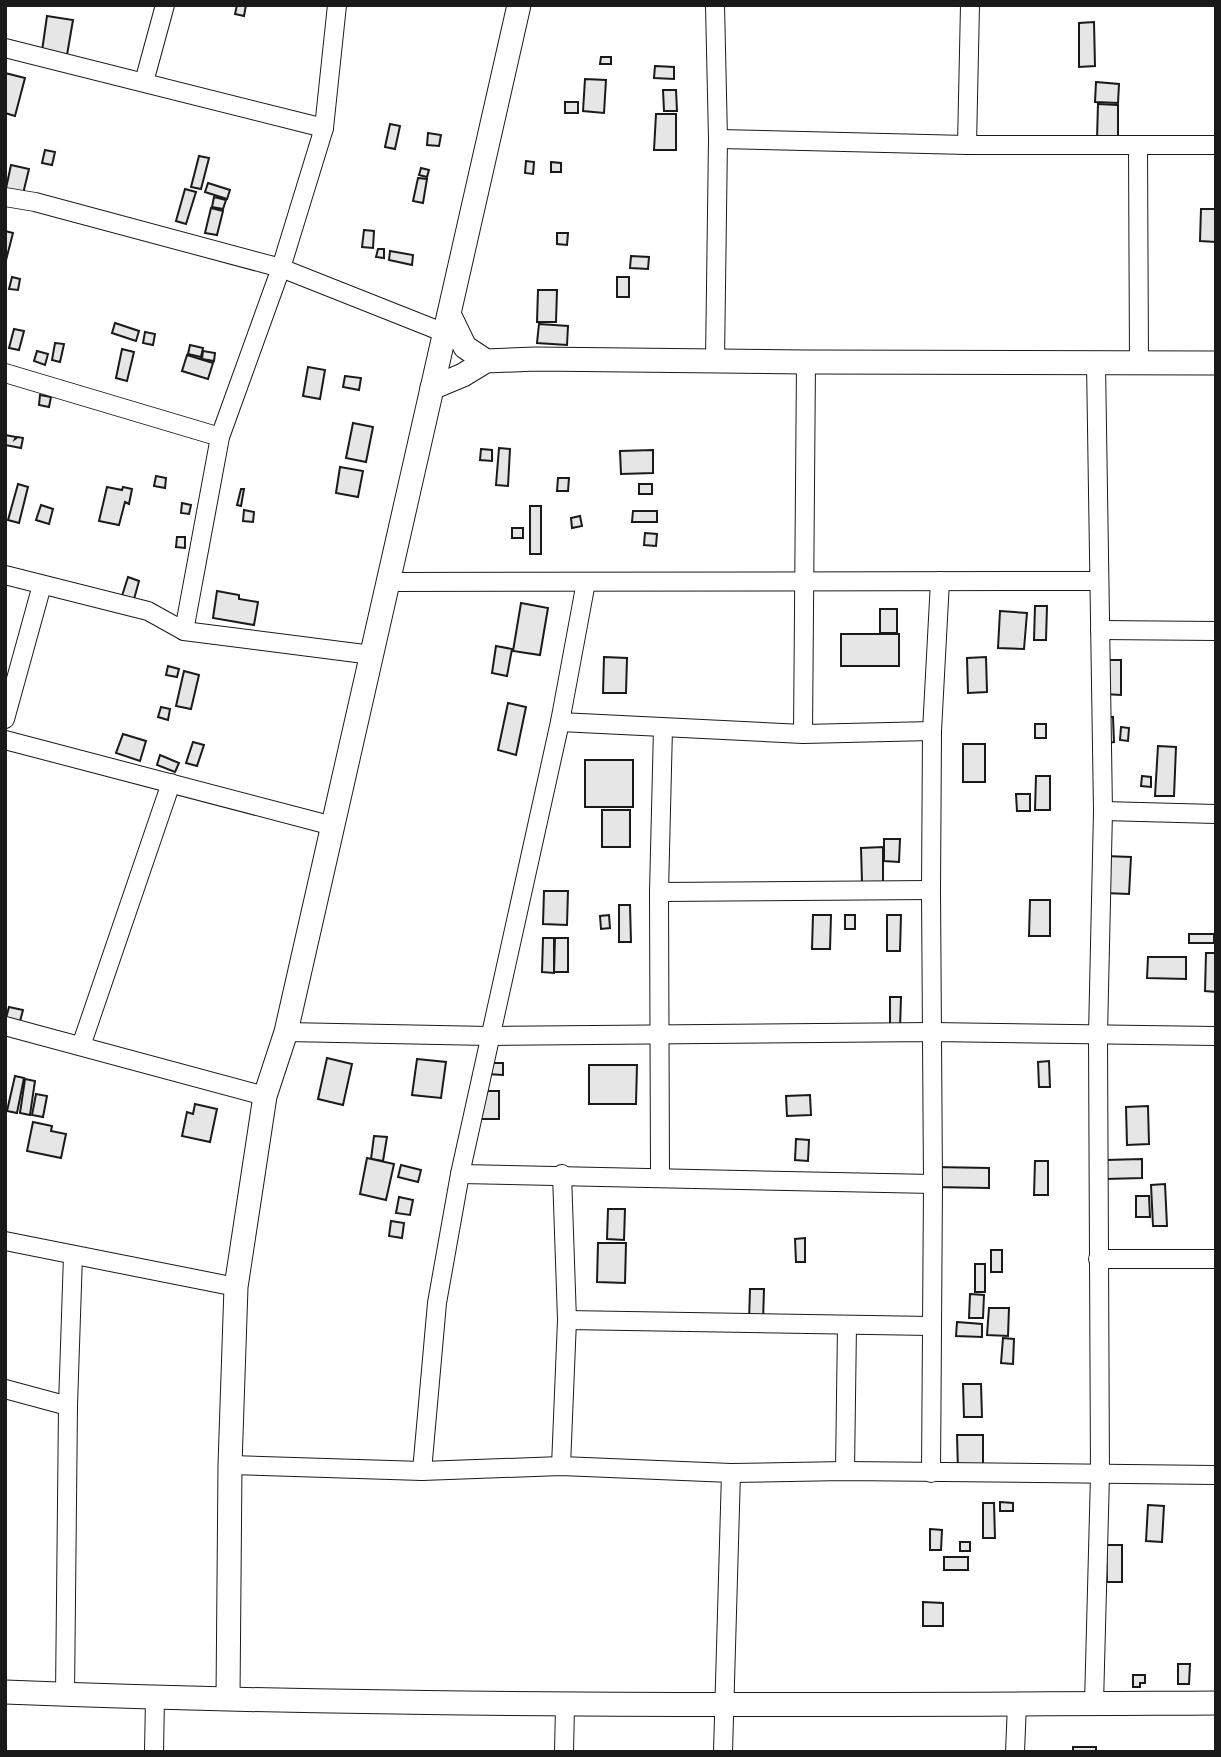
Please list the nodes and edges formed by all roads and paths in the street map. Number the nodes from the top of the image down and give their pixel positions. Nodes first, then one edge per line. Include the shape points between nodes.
1 (165, 5) edge
2 (337, 5) edge
3 (519, 5) edge
4 (715, 5) edge
5 (970, 5) edge
6 (5, 48) edge
7 (144, 82) junction
8 (324, 128) junction
9 (718, 139) junction
10 (967, 145) junction
11 (1138, 145) junction
12 (1216, 145) edge
13 (5, 197) edge
14 (281, 268) junction
15 (447, 323) junction
16 (486, 361) junction
17 (715, 361) junction
18 (806, 362) junction
19 (1096, 363) junction
20 (1139, 363) junction
21 (1216, 363) edge
22 (5, 373) edge
23 (432, 388) junction
24 (220, 437) junction
25 (5, 575) edge
26 (940, 581) junction
27 (1098, 581) junction
28 (388, 582) junction
29 (586, 582) junction
30 (805, 582) junction
31 (42, 584) junction
32 (1100, 630) junction
33 (184, 631) junction
34 (1216, 631) edge
35 (372, 655) junction
36 (5, 719) edge
37 (560, 722) junction
38 (663, 728) junction
39 (932, 731) junction
40 (803, 734) junction
41 (5, 740) edge
42 (172, 783) junction
43 (1103, 811) junction
44 (1216, 814) edge
45 (333, 826) junction
46 (931, 890) junction
47 (659, 892) junction
48 (5, 1027) edge
49 (286, 1032) junction
50 (661, 1032) junction
51 (932, 1032) junction
52 (1098, 1035) junction
53 (489, 1036) junction
54 (1216, 1036) edge
55 (81, 1046) junction
56 (265, 1096) junction
57 (460, 1174) junction
58 (562, 1174) junction
59 (660, 1176) junction
60 (933, 1184) junction
61 (5, 1241) edge
62 (73, 1255) junction
63 (1098, 1259) junction
64 (1216, 1259) edge
65 (236, 1287) junction
66 (567, 1320) junction
67 (847, 1325) junction
68 (931, 1326) junction
69 (5, 1389) edge
70 (68, 1406) junction
71 (230, 1465) junction
72 (561, 1466) junction
73 (422, 1471) junction
74 (845, 1471) junction
75 (731, 1473) junction
76 (931, 1473) junction
77 (1100, 1475) junction
78 (1216, 1475) edge
79 (5, 1692) edge
80 (65, 1695) junction
81 (155, 1698) junction
82 (229, 1699) junction
83 (1094, 1703) junction
84 (1216, 1703) edge
85 (724, 1704) junction
86 (1017, 1704) junction
87 (565, 1706) junction
88 (155, 1752) edge
89 (564, 1752) edge
90 (723, 1752) edge
91 (1015, 1752) edge

1 - 7 street
2 - 8 street
3 - 15 street
4 - 9 street
5 - 10 street
6 - 7 street
7 - 8 street
8 - 14 street
9 - 10 street
9 - 17 street
10 - 11 street
11 - 12 street
11 - 20 street
13 - 14 street
14 - 15 street
14 - 24 street
15 - 16 street via 465,347
15 - 23 street
16 - 17 street
16 - 23 street
17 - 18 street
18 - 19 street
18 - 30 street
19 - 20 street
19 - 27 street
20 - 21 street
22 - 24 street
23 - 28 street
24 - 33 street
25 - 31 street
26 - 27 street
26 - 30 street
26 - 39 street
27 - 32 street
28 - 29 street
28 - 35 street
29 - 30 street
29 - 37 street
30 - 40 street
31 - 33 street via 148,611
31 - 36 street
32 - 34 street
32 - 43 street
33 - 35 street
35 - 45 street
37 - 38 street
37 - 53 street
38 - 40 street
38 - 47 street
39 - 40 street
39 - 46 street
41 - 42 street
42 - 45 street
42 - 55 street
43 - 44 street
43 - 52 street
45 - 49 street
46 - 47 street
46 - 51 street
47 - 50 street
48 - 55 street
49 - 53 street
49 - 56 street
50 - 51 street
50 - 53 street
50 - 59 street
51 - 52 street
51 - 60 street
52 - 54 street
52 - 63 street
53 - 57 street
55 - 56 street
56 - 65 street
57 - 58 street
57 - 73 street via 438,1304
58 - 59 street
58 - 66 street
59 - 60 street
60 - 68 street
61 - 62 street
62 - 65 street
62 - 70 street
63 - 64 street
63 - 77 street
65 - 71 street
66 - 67 street
66 - 72 street
67 - 68 street
67 - 74 street
68 - 76 street
69 - 70 street
70 - 80 street
71 - 73 street
71 - 82 street
72 - 73 street
72 - 75 street
74 - 75 street
74 - 76 street
75 - 85 street
76 - 77 street
77 - 78 street
77 - 83 street
79 - 80 street
80 - 81 street
81 - 82 street
81 - 88 street
82 - 87 street
83 - 84 street
83 - 86 street
85 - 86 street
85 - 87 street
85 - 90 street
86 - 91 street
87 - 89 street

